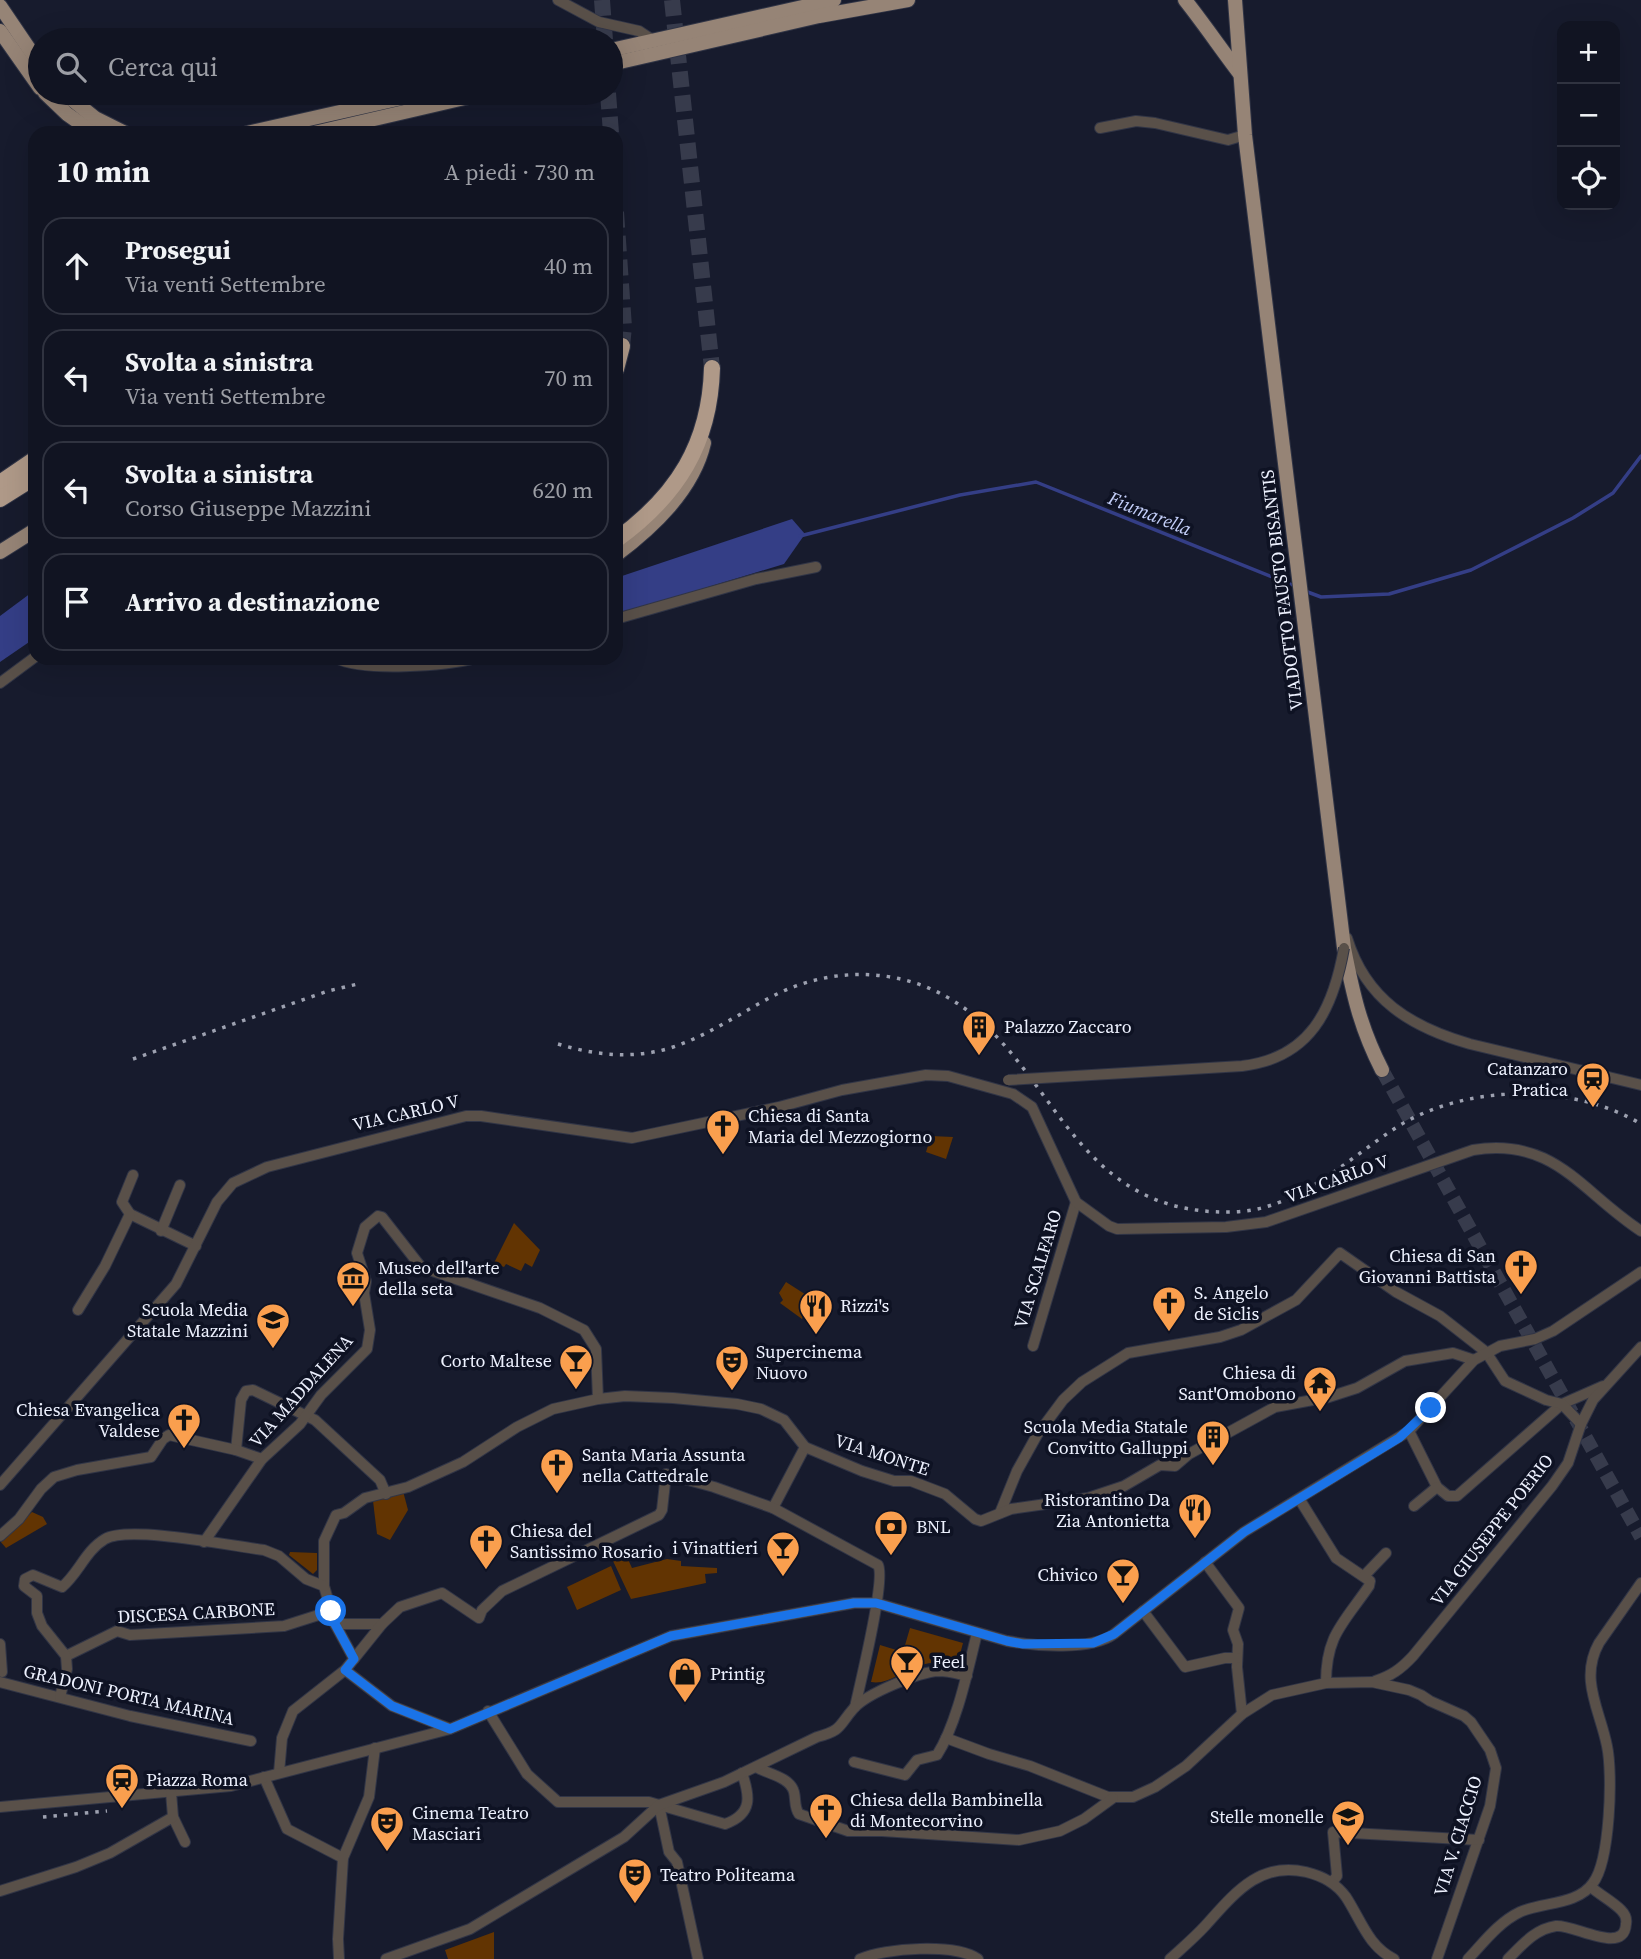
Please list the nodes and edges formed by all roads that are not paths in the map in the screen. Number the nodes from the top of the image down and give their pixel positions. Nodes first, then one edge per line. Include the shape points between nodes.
1 (558, 0) edge
2 (867, 0) edge
3 (908, 0) edge
4 (1185, 0) edge
5 (1235, 0) edge
6 (826, 5) edge
7 (0, 6) edge
8 (0, 31) edge
9 (654, 41) junction
10 (28, 47) edge
11 (623, 47) edge
12 (623, 61) edge
13 (28, 71) edge
14 (1240, 74) junction
15 (57, 105) edge
16 (80, 105) edge
17 (371, 105) edge
18 (434, 105) edge
19 (84, 126) edge
20 (112, 126) edge
21 (278, 126) edge
22 (344, 126) edge
23 (1100, 128) dead end
24 (1245, 135) junction
25 (712, 368) tunnel mouth
26 (709, 409) junction
27 (28, 464) edge
28 (28, 481) edge
29 (0, 483) edge
30 (0, 499) edge
31 (28, 525) edge
32 (28, 534) edge
33 (623, 534) edge
34 (0, 541) edge
35 (28, 541) edge
36 (623, 550) edge
37 (0, 552) edge
38 (816, 567) dead end
39 (623, 617) edge
40 (28, 662) edge
41 (366, 665) edge
42 (408, 665) edge
43 (0, 683) edge
44 (1340, 911) junction
45 (1343, 948) junction
46 (1382, 1070) tunnel mouth
47 (969, 1080) junction
48 (1641, 1085) edge
49 (133, 1175) dead end
50 (180, 1185) dead end
51 (1076, 1202) junction
52 (130, 1213) junction
53 (161, 1231) junction
54 (1641, 1231) edge
55 (196, 1246) junction
56 (1641, 1272) edge
57 (78, 1310) dead end
58 (1033, 1346) dead end
59 (1641, 1348) edge
60 (1486, 1352) junction
61 (1474, 1360) junction
62 (1609, 1384) junction
63 (598, 1399) junction
64 (1562, 1404) junction
65 (306, 1416) junction
66 (1581, 1424) junction
67 (1409, 1431) junction
68 (805, 1447) junction
69 (236, 1450) junction
70 (262, 1459) junction
71 (0, 1485) edge
72 (1437, 1487) junction
73 (386, 1494) junction
74 (1300, 1500) junction
75 (1414, 1506) dead end
76 (773, 1508) junction
77 (1000, 1513) junction
78 (0, 1536) edge
79 (204, 1542) junction
80 (1386, 1553) dead end
81 (1205, 1562) junction
82 (1364, 1576) junction
83 (1641, 1583) edge
84 (324, 1586) junction
85 (876, 1603) junction
86 (331, 1611) junction
87 (1143, 1611) junction
88 (335, 1624) junction
89 (382, 1624) junction
90 (977, 1633) junction
91 (0, 1644) edge
92 (66, 1656) junction
93 (1237, 1658) junction
94 (354, 1659) junction
95 (345, 1670) junction
96 (1, 1676) edge
97 (967, 1676) junction
98 (1372, 1682) junction
99 (1326, 1683) junction
100 (60, 1697) junction
101 (855, 1707) junction
102 (488, 1711) junction
103 (1241, 1714) junction
104 (450, 1729) junction
105 (946, 1738) junction
106 (251, 1741) dead end
107 (375, 1748) junction
108 (854, 1762) dead end
109 (756, 1767) junction
110 (279, 1773) junction
111 (743, 1773) junction
112 (264, 1776) junction
113 (171, 1792) junction
114 (683, 1797) junction
115 (1113, 1798) junction
116 (659, 1805) junction
117 (0, 1807) edge
118 (681, 1811) junction
119 (173, 1817) junction
120 (1479, 1840) junction
121 (185, 1842) dead end
122 (343, 1858) junction
123 (1332, 1882) junction
124 (1591, 1886) junction
125 (0, 1891) edge
126 (1391, 1958) edge
127 (339, 1959) edge
128 (386, 1959) edge
129 (698, 1959) edge
130 (860, 1959) edge
131 (978, 1959) edge
132 (1170, 1959) edge
133 (1437, 1959) edge
134 (1468, 1959) edge
135 (1508, 1959) edge

1 - 9 street via 599,22 639,31
2 - 6 main road
3 - 6 main road
4 - 14 main road
5 - 14 main road, VIADOTTO FAUSTO BISANTIS
6 - 9 main road
6 - 12 main road
7 - 10 main road
8 - 13 main road
9 - 11 main road
14 - 24 main road, VIADOTTO FAUSTO BISANTIS
15 - 19 main road
16 - 20 main road
17 - 21 main road
18 - 22 main road
23 - 24 street via 1136,121 1228,140
24 - 44 main road, VIADOTTO FAUSTO BISANTIS
25 - 26 highway
26 - 33 highway via 692,457 675,486
26 - 36 main road via 703,448 682,489 644,534
27 - 29 highway
28 - 30 highway
31 - 34 main road
32 - 37 main road
35 - 37 main road
38 - 39 street via 755,579
40 - 43 street
41 - 42 street
44 - 45 main road, VIADOTTO FAUSTO BISANTIS
44 - 48 street via 1357,966 1367,982 1408,1020 1445,1037
45 - 46 main road, VIADOTTO FAUSTO BISANTIS via 1366,1040
45 - 47 street, bridge via 1337,984 1323,1015 1305,1039 1269,1062
47 - 51 street, VIA CARLO V via 1013,1094 1038,1115
47 - 55 street, VIA CARLO V via 926,1075 632,1138 481,1116 448,1119 255,1171 216,1202
49 - 52 street via 122,1202
50 - 53 street
51 - 54 street, VIA CARLO V via 1109,1226 1126,1231 1244,1226 1496,1146 1527,1151 1555,1163
51 - 58 street, VIA SCALFARO
52 - 53 street
52 - 57 street
53 - 55 street
55 - 71 street, VIA CARLO V via 166,1297
56 - 60 street via 1553,1331
59 - 62 street, VIA GIUSEPPE POERIO
60 - 61 street
60 - 64 street via 1505,1381
60 - 77 street via 1437,1314 1340,1254 1296,1300 1230,1335 1128,1353 1082,1382 1037,1435
61 - 67 street
61 - 77 street via 1453,1353 1405,1361 1357,1388 1275,1407 1175,1466 1160,1465 1124,1486 1088,1498
62 - 64 street
62 - 66 street, VIA GIUSEPPE POERIO via 1593,1400
63 - 65 street, VIA MADDALENA via 596,1349 584,1330 540,1308 421,1267 380,1216 365,1227 357,1254 366,1281 370,1330 365,1352
63 - 68 street, VIA MONTE via 673,1398 761,1409 784,1420
63 - 73 street via 554,1409 463,1462
64 - 66 street
64 - 72 street via 1460,1494 1448,1496
65 - 69 street via 248,1390 240,1400
65 - 70 street, VIA MADDALENA
65 - 73 street via 380,1479
66 - 98 street, VIA GIUSEPPE POERIO via 1563,1472 1474,1583 1401,1668
67 - 72 street
67 - 74 street
68 - 76 street
68 - 77 street, VIA MONTE via 862,1471 945,1494 975,1519
69 - 70 street
69 - 78 street via 166,1436 151,1457 54,1477
70 - 79 street, VIA MADDALENA
72 - 75 street
73 - 84 street via 365,1499 333,1518 324,1541
74 - 81 street via 1244,1532
74 - 82 street via 1336,1558
76 - 85 street via 875,1562 881,1573
76 - 89 street via 666,1474 659,1515 502,1591 479,1618 442,1593 400,1607
79 - 84 street via 270,1551 306,1579
79 - 92 street via 118,1534 97,1545 62,1587 33,1575 26,1577 24,1584 37,1597 38,1617
80 - 82 street
81 - 87 street
81 - 93 street via 1239,1608 1233,1630
82 - 99 street via 1369,1587 1329,1646
83 - 124 street via 1599,1643 1590,1672 1610,1774 1604,1854
84 - 86 street
85 - 90 street
85 - 101 street
85 - 102 street via 671,1636
86 - 88 street
86 - 92 street, DISCESA CARBONE via 284,1626 117,1632
87 - 90 street via 1108,1638 1093,1643 1023,1644
87 - 93 street via 1185,1667
88 - 89 street
88 - 94 street
89 - 94 street
90 - 97 street
91 - 96 street
92 - 100 street
93 - 103 street
94 - 95 street
95 - 104 street via 392,1706
95 - 110 street via 288,1718
96 - 100 street, GRADONI PORTA MARINA
97 - 101 street via 939,1671 922,1674
97 - 105 street
98 - 99 street, VIA V. CIACCIO
98 - 120 street, VIA V. CIACCIO via 1421,1695 1464,1716 1476,1728 1496,1768
99 - 103 street, VIA V. CIACCIO via 1272,1695
100 - 106 street, GRADONI PORTA MARINA
101 - 109 street via 833,1733
102 - 104 street
102 - 116 street via 527,1774 558,1802
103 - 115 street, VIA V. CIACCIO via 1186,1766 1156,1787 1133,1797
104 - 107 street
105 - 108 street via 937,1755 917,1760 904,1775
105 - 115 street
107 - 110 street
107 - 122 street via 372,1787
109 - 111 street
109 - 115 street via 789,1783 799,1814 848,1831 1029,1839 1084,1819
110 - 112 street
111 - 114 street
111 - 118 street via 749,1801 732,1822 718,1824
112 - 113 street via 232,1786
112 - 122 street via 287,1829
113 - 117 street
113 - 119 street
114 - 116 street
114 - 118 street
116 - 118 street
116 - 128 street via 624,1837 470,1928
116 - 129 street
119 - 121 street
119 - 125 street via 110,1853
120 - 123 street via 1333,1832 1337,1876
120 - 133 street, VIA V. CIACCIO
122 - 127 street
123 - 126 street via 1369,1937
123 - 132 street via 1288,1869 1265,1874 1232,1895
124 - 134 street via 1573,1898 1518,1913
124 - 135 street via 1623,1913 1626,1926 1622,1935 1605,1938 1557,1926 1529,1938
130 - 131 street via 906,1949 957,1951

